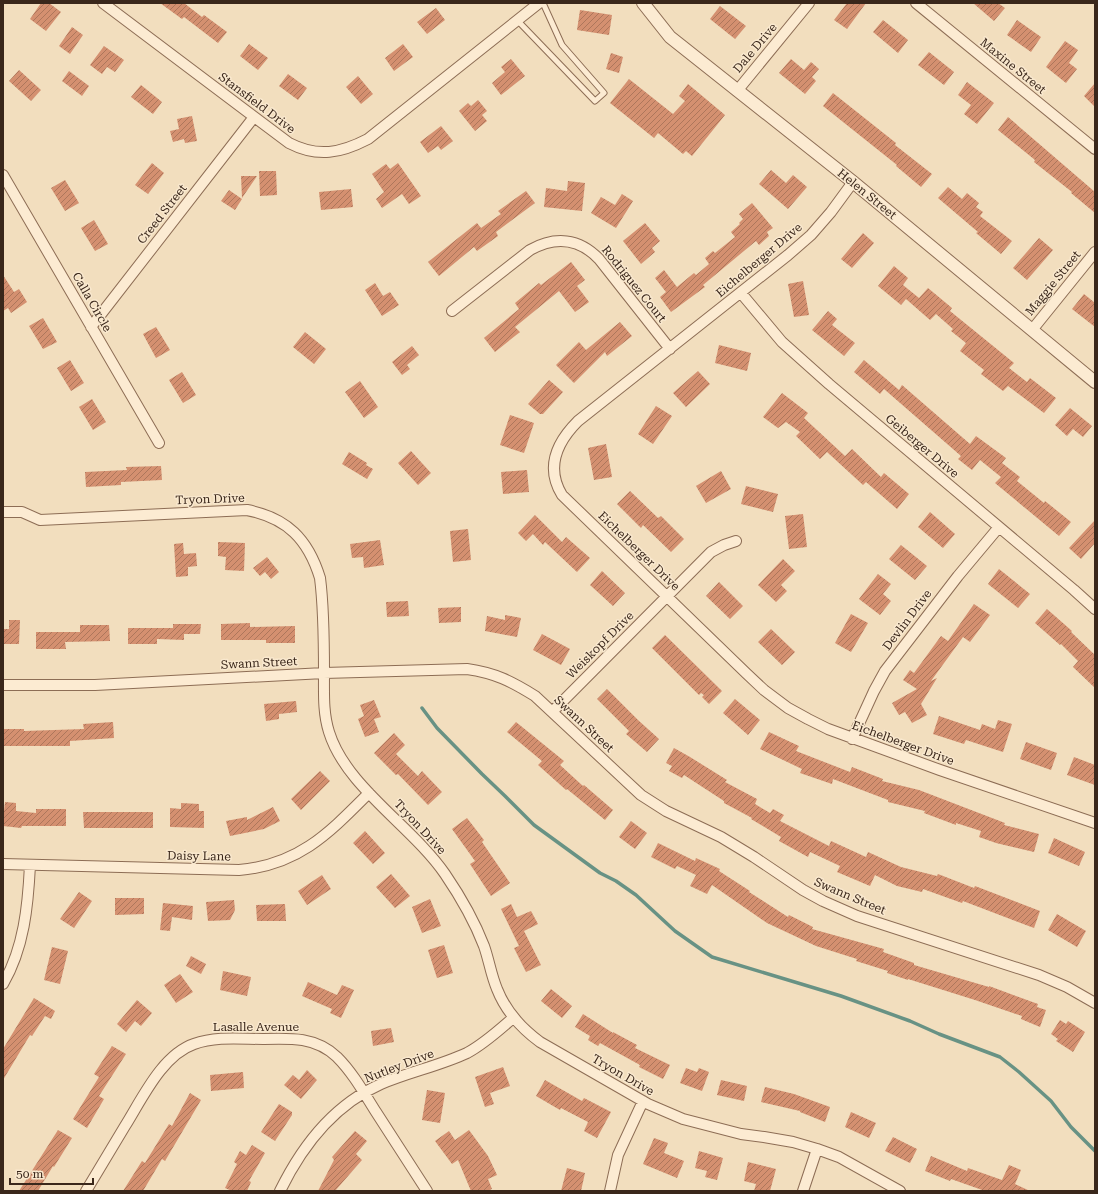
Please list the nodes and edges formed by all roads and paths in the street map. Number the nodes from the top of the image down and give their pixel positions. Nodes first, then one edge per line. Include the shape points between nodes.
1 (103, 3) edge
2 (539, 3) edge
3 (543, 3) edge
4 (643, 3) edge
5 (809, 3) edge
6 (916, 3) edge
7 (517, 20) junction
8 (737, 91) junction
9 (254, 117) junction
10 (1095, 149) edge
11 (3, 175) edge
12 (853, 182) junction
13 (1095, 252) edge
14 (741, 293) junction
15 (452, 311) dead end
16 (91, 327) junction
17 (1032, 330) junction
18 (670, 349) junction
19 (1095, 382) edge
20 (159, 443) dead end
21 (3, 512) edge
22 (999, 527) junction
23 (736, 542) dead end
24 (667, 596) junction
25 (1095, 609) edge
26 (324, 673) junction
27 (3, 685) edge
28 (552, 712) junction
29 (852, 739) junction
30 (369, 793) junction
31 (1095, 823) edge
32 (3, 864) edge
33 (30, 865) junction
34 (3, 984) edge
35 (1095, 1003) edge
36 (513, 1018) junction
37 (364, 1093) junction
38 (643, 1101) junction
39 (818, 1149) junction
40 (86, 1191) edge
41 (280, 1191) edge
42 (426, 1191) edge
43 (610, 1191) edge
44 (803, 1191) edge
45 (900, 1191) edge

1 - 9 street, Stansfield Drive
2 - 7 street, Stansfield Drive
3 - 7 lane via 562,45 604,93 595,101
4 - 8 street, Helen Street via 670,37
5 - 8 street, Dale Drive
6 - 10 street, Maxine Street
7 - 9 street, Stansfield Drive via 368,139 355,146 333,152 310,151 289,143
8 - 12 street, Helen Street
9 - 16 street, Creed Street
11 - 16 street, Calla Circle
12 - 14 street, Eichelberger Drive via 811,235
12 - 17 street, Helen Street
13 - 17 street, Maggie Street
14 - 18 street, Eichelberger Drive
14 - 22 street, Geiberger Drive via 788,348
15 - 18 street, Rodriguez Court via 530,250 551,242 573,242 587,248 599,259
16 - 20 street, Calla Circle
17 - 19 street, Helen Street
18 - 24 street, Eichelberger Drive via 567,432 559,444 554,466 555,481 562,495
21 - 26 street, Tryon Drive via 22,512 40,520 247,510 276,519 289,527 299,538 316,563 321,585
22 - 25 street, Geiberger Drive
22 - 29 street, Devlin Drive via 958,576 886,671
23 - 24 street, Weiskopf Drive via 711,552
24 - 28 street, Weiskopf Drive
24 - 29 street, Eichelberger Drive via 764,690 788,708
26 - 27 street, Swann Street via 95,685
26 - 28 street, Swann Street via 467,669 482,671 517,684
26 - 30 street, Tryon Drive via 325,717 334,746
28 - 35 street, Swann Street via 653,804 721,837 803,890 857,916 1039,975
29 - 31 street, Eichelberger Drive
30 - 33 street, Daisy Lane via 316,842 283,861 261,867 239,870
30 - 36 street, Tryon Drive via 425,849 444,872 471,918 484,946 496,988
32 - 33 street, Daisy Lane
33 - 34 street via 22,935 16,957
36 - 37 street, Nutley Drive via 480,1045 467,1052 446,1062 380,1084
36 - 38 street, Tryon Drive via 540,1042
37 - 40 street, Lasalle Avenue via 336,1056 310,1041 295,1038 214,1039 192,1045 179,1052 158,1074
37 - 41 street, Nutley Drive via 347,1103 315,1135 293,1166
37 - 42 street, Lasalle Avenue
38 - 39 street, Tryon Drive via 704,1126 794,1142
38 - 43 street via 618,1155
39 - 44 street
39 - 45 street, Tryon Drive via 839,1157

